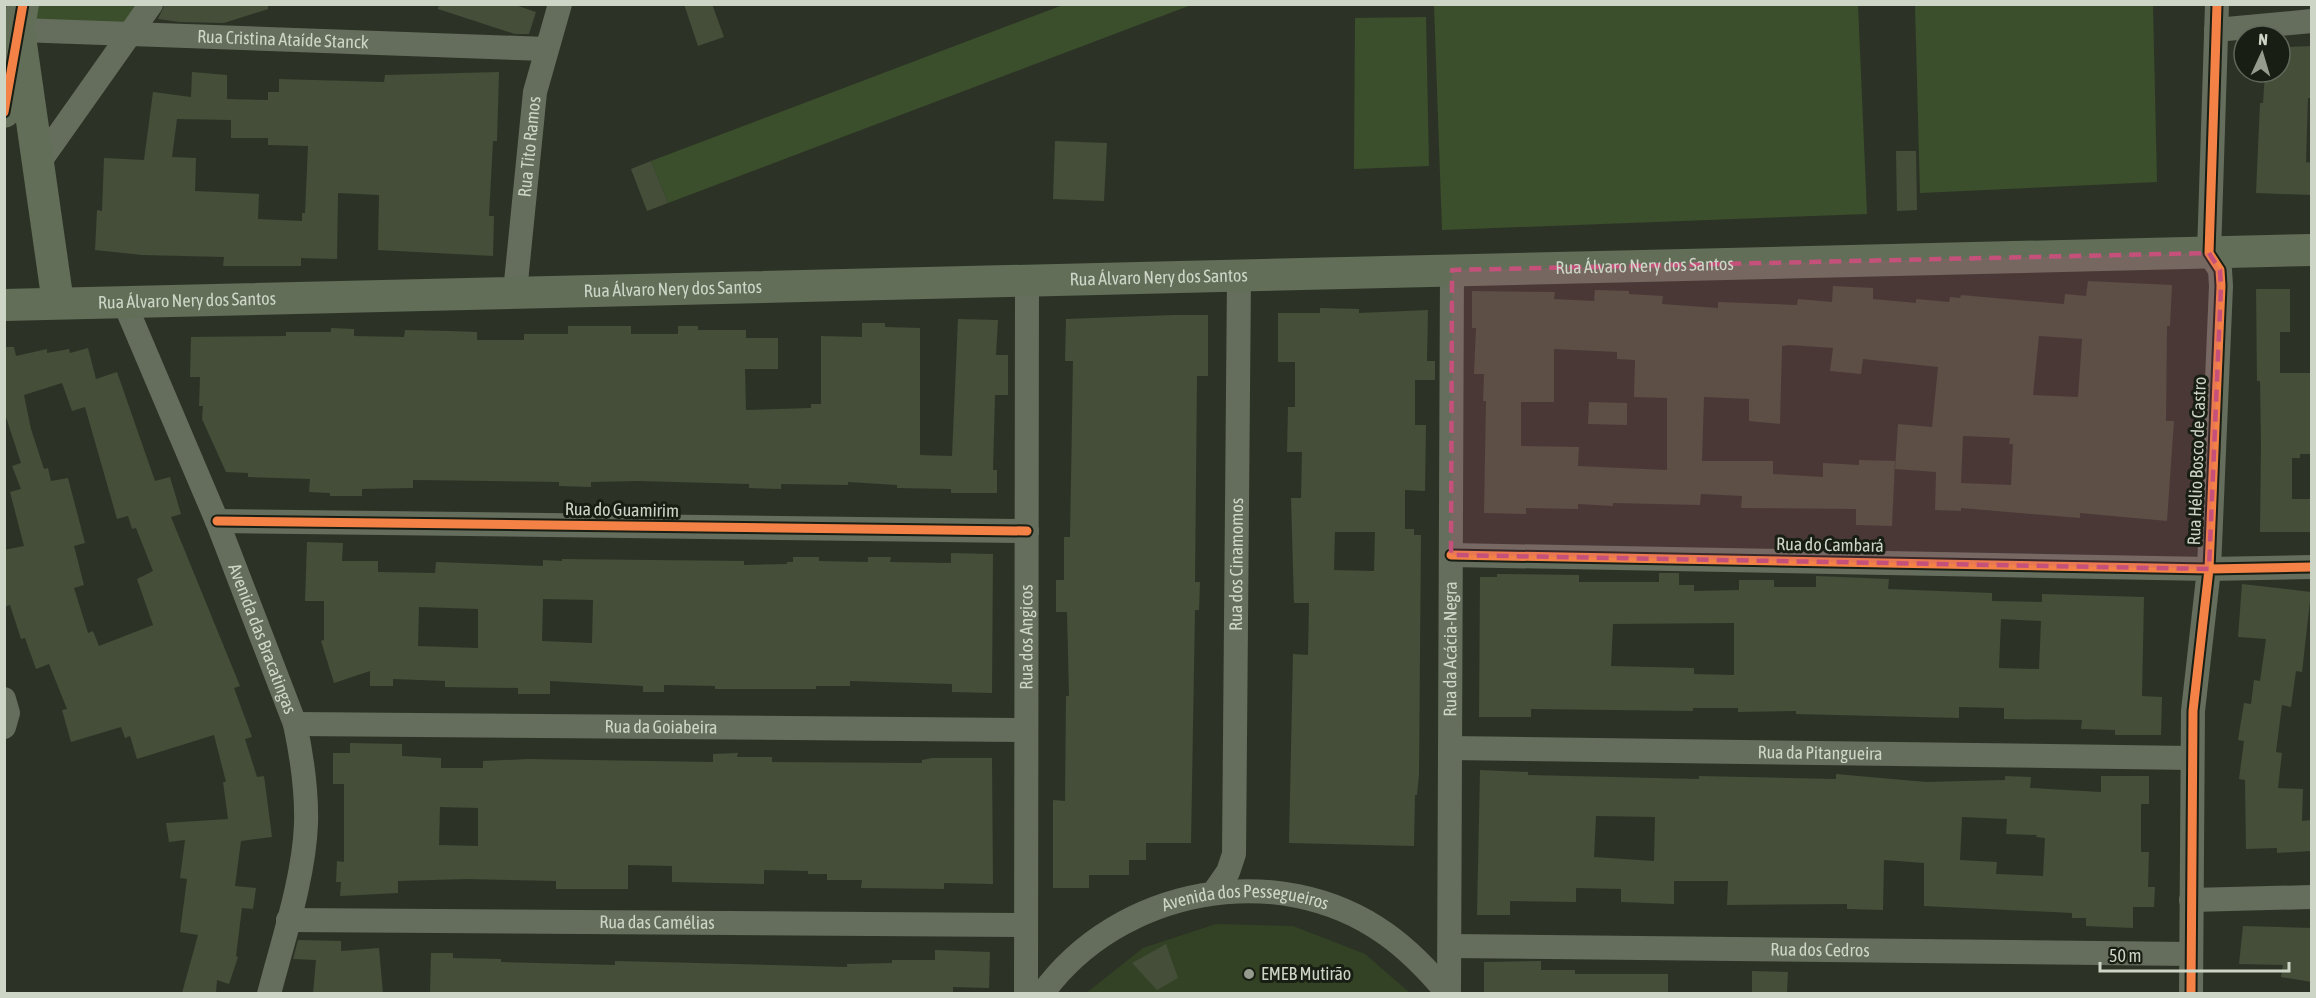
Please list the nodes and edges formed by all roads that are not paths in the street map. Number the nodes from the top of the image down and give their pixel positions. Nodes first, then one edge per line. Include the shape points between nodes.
1 (151, 4) edge
2 (2217, 4) edge
3 (562, 5) edge
4 (21, 17) edge
5 (2312, 21) edge
6 (2216, 30) junction
7 (131, 34) junction
8 (546, 50) junction
9 (4, 112) edge
10 (38, 164) junction
11 (2312, 250) edge
12 (2209, 253) junction
13 (1452, 270) junction
14 (1239, 275) junction
15 (1027, 280) junction
16 (515, 292) junction
17 (124, 302) junction
18 (58, 303) junction
19 (4, 305) edge
20 (217, 521) junction
21 (1027, 531) junction
22 (1451, 555) junction
23 (2312, 567) edge
24 (2209, 569) junction
25 (4, 699) edge
26 (295, 724) junction
27 (4, 727) edge
28 (1026, 730) junction
29 (1450, 748) junction
30 (2192, 758) junction
31 (1234, 854) junction
32 (1257, 891) junction
33 (1214, 892) junction
34 (2312, 897) edge
35 (2191, 900) junction
36 (288, 920) junction
37 (1026, 925) junction
38 (1450, 946) junction
39 (2191, 954) junction
40 (269, 993) edge
41 (1026, 993) edge
42 (1042, 993) edge
43 (1449, 993) edge
44 (2191, 993) edge

1 - 7 street
2 - 6 street, Rua Hélio Bosco de Castro
3 - 8 street, Rua Tito Ramos
4 - 7 street, Rua Cristina Ataíde Stanck
4 - 9 main road
4 - 10 main road
5 - 6 street
6 - 12 street, Rua Hélio Bosco de Castro
7 - 8 street, Rua Cristina Ataíde Stanck
7 - 10 street
8 - 16 street, Rua Tito Ramos via 530,126
10 - 18 main road
11 - 12 main road, Rua Álvaro Nery dos Santos
12 - 13 main road, Rua Álvaro Nery dos Santos
12 - 24 street, Rua Hélio Bosco de Castro via 2220,270 2221,286
13 - 14 main road, Rua Álvaro Nery dos Santos
13 - 22 street, Rua da Acácia-Negra
14 - 15 main road, Rua Álvaro Nery dos Santos
14 - 31 street, Rua dos Cinamomos
15 - 16 main road, Rua Álvaro Nery dos Santos
15 - 21 street, Rua dos Angicos
16 - 17 main road, Rua Álvaro Nery dos Santos
17 - 18 main road, Rua Álvaro Nery dos Santos
17 - 20 street, Avenida das Bracatingas
18 - 19 main road, Rua Álvaro Nery dos Santos
20 - 21 street, Rua do Guamirim
20 - 26 street, Avenida das Bracatingas
21 - 28 street, Rua dos Angicos
22 - 24 street, Rua do Cambará
22 - 29 street, Rua da Acácia-Negra
23 - 24 street, Rua do Cambará
24 - 30 street, Rua Hélio Bosco de Castro via 2196,669
25 - 27 street via 8,713
26 - 28 street, Rua da Goiabeira
26 - 36 street, Avenida das Bracatingas via 303,758 306,826
28 - 37 street, Rua dos Angicos
29 - 30 street, Rua da Pitangueira
29 - 38 street, Rua da Acácia-Negra
30 - 35 street, Rua Hélio Bosco de Castro
31 - 32 street
31 - 33 street, Rua dos Cinamomos via 1228,872
32 - 33 street, Avenida dos Pessegueiros
32 - 43 street, Avenida dos Pessegueiros via 1302,897 1355,916 1385,933 1420,961
33 - 42 street, Avenida dos Pessegueiros via 1169,902 1126,920 1087,945
34 - 35 street
35 - 39 street, Rua Hélio Bosco de Castro
36 - 37 street, Rua das Camélias
36 - 40 street, Avenida das Bracatingas
37 - 41 street, Rua dos Angicos
38 - 39 street, Rua dos Cedros
38 - 43 street, Rua da Acácia-Negra
39 - 44 street, Rua Hélio Bosco de Castro

